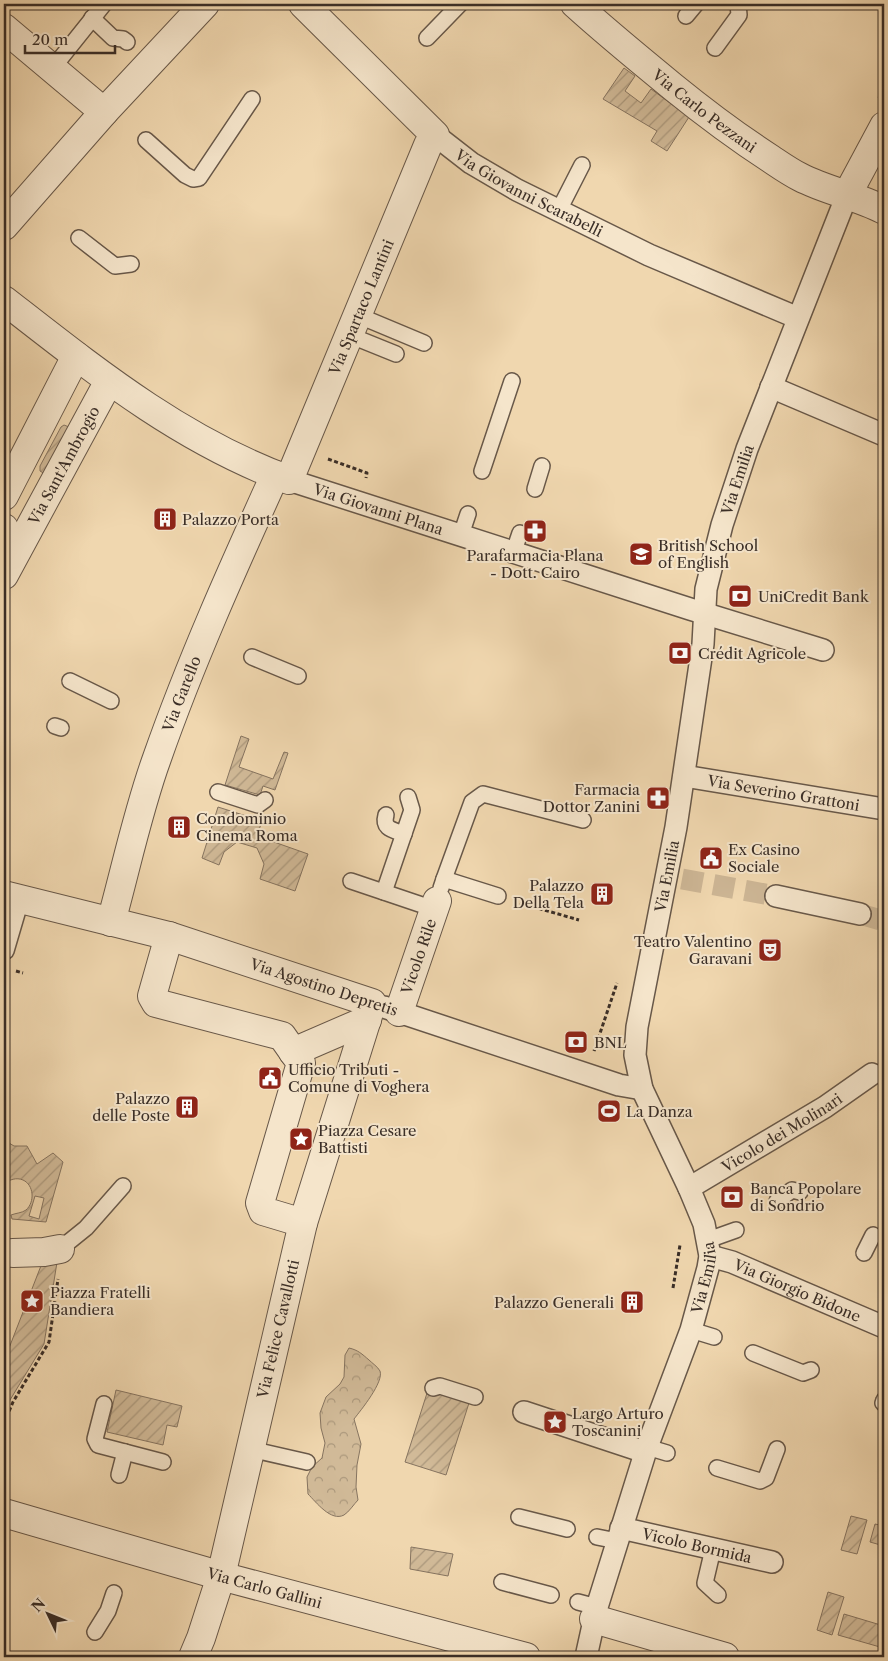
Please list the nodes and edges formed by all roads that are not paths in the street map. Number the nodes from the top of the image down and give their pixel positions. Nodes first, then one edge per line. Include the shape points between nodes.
1 (104, 4) edge
2 (303, 4) edge
3 (460, 4) edge
4 (575, 4) edge
5 (696, 4) edge
6 (738, 4) edge
7 (202, 5) edge
8 (686, 16) dead end
9 (92, 18) junction
10 (4, 28) edge
11 (428, 38) dead end
12 (127, 42) dead end
13 (715, 48) dead end
14 (52, 68) junction
15 (252, 100) dead end
16 (110, 112) junction
17 (884, 126) edge
18 (435, 135) junction
19 (146, 140) dead end
20 (582, 165) dead end
21 (847, 195) junction
22 (559, 210) junction
23 (884, 210) edge
24 (4, 226) edge
25 (79, 238) dead end
26 (130, 264) dead end
27 (4, 300) edge
28 (798, 318) junction
29 (353, 325) junction
30 (424, 343) dead end
31 (396, 354) dead end
32 (76, 356) junction
33 (109, 381) junction
34 (512, 381) dead end
35 (771, 388) junction
36 (884, 435) edge
37 (542, 466) dead end
38 (482, 471) dead end
39 (282, 477) junction
40 (55, 480) junction
41 (535, 489) dead end
42 (4, 491) edge
43 (468, 514) dead end
44 (462, 535) junction
45 (11, 539) edge
46 (4, 575) edge
47 (704, 614) junction
48 (823, 650) dead end
49 (252, 657) dead end
50 (298, 676) dead end
51 (70, 681) dead end
52 (111, 701) dead end
53 (684, 776) junction
54 (218, 792) dead end
55 (408, 797) dead end
56 (265, 800) dead end
57 (884, 809) edge
58 (386, 815) dead end
59 (582, 820) dead end
60 (404, 834) junction
61 (351, 881) dead end
62 (384, 892) junction
63 (498, 896) dead end
64 (776, 896) tunnel mouth
65 (438, 897) junction
66 (12, 898) edge
67 (860, 914) tunnel mouth
68 (111, 922) junction
69 (169, 936) junction
70 (6, 951) dead end
71 (370, 1012) junction
72 (399, 1012) junction
73 (293, 1052) junction
74 (872, 1074) dead end
75 (642, 1089) junction
76 (123, 1186) dead end
77 (689, 1188) junction
78 (800, 1192) dead end
79 (777, 1201) dead end
80 (303, 1222) junction
81 (736, 1230) dead end
82 (873, 1235) dead end
83 (709, 1248) junction
84 (60, 1249) joint
85 (864, 1253) dead end
86 (7, 1260) edge
87 (884, 1327) edge
88 (691, 1330) junction
89 (714, 1338) dead end
90 (753, 1353) dead end
91 (811, 1370) dead end
92 (433, 1388) dead end
93 (475, 1397) dead end
94 (104, 1404) dead end
95 (521, 1411) dead end
96 (777, 1448) dead end
97 (250, 1449) junction
98 (653, 1451) junction
99 (125, 1452) junction
100 (163, 1462) dead end
101 (307, 1462) dead end
102 (716, 1468) dead end
103 (119, 1475) dead end
104 (4, 1513) edge
105 (519, 1517) dead end
106 (567, 1529) dead end
107 (619, 1534) junction
108 (597, 1537) dead end
109 (713, 1549) junction
110 (772, 1562) dead end
111 (220, 1576) junction
112 (502, 1582) dead end
113 (114, 1593) dead end
114 (551, 1595) dead end
115 (718, 1595) dead end
116 (590, 1609) junction
117 (95, 1632) dead end
118 (193, 1657) edge
119 (526, 1657) edge
120 (586, 1657) edge
121 (723, 1657) edge

1 - 9 lane
2 - 18 street, Via Giovanni Scarabelli via 387,80
3 - 11 lane
4 - 21 street, Via Carlo Pezzani via 624,38 685,88 716,122 798,176
5 - 8 lane
6 - 13 lane via 739,15
7 - 16 street via 146,59
9 - 12 lane via 113,38
9 - 14 lane
10 - 14 street
14 - 16 street
15 - 19 lane via 200,178 185,175
16 - 24 street via 34,202
17 - 21 street, Via Emilia
18 - 22 street, Via Giovanni Scarabelli via 471,163
18 - 29 street, Via Spartaco Lantini
20 - 22 lane
21 - 23 street, Via Carlo Pezzani
21 - 28 street, Via Emilia
22 - 28 street, Via Giovanni Scarabelli via 649,255
25 - 26 lane via 115,266
27 - 32 street, Via Giovanni Plana
28 - 35 street, Via Emilia
29 - 30 lane
29 - 31 lane
29 - 39 street, Via Spartaco Lantini
32 - 33 street, Via Giovanni Plana
32 - 42 street
33 - 39 street, Via Giovanni Plana via 218,449
33 - 40 street, Via Sant'Ambrogio
34 - 38 lane
35 - 36 street
35 - 47 street, Via Emilia via 722,525 706,589
37 - 41 lane
39 - 44 street, Via Giovanni Plana
39 - 68 street, Via Garello via 209,639 174,708 160,726 154,765
40 - 42 street via 30,489
40 - 45 street, Via Sant'Ambrogio
43 - 44 lane
44 - 47 street, Via Giovanni Plana via 517,542
45 - 46 street, Via Sant'Ambrogio
47 - 48 street, Via Giovanni Plana
47 - 53 street, Via Emilia via 703,644
49 - 50 lane
51 - 52 lane
53 - 57 street, Via Severino Grattoni
53 - 75 street, Via Emilia via 674,877 637,1027 635,1055
54 - 56 lane via 258,805
55 - 60 lane via 412,810
58 - 60 lane via 386,826
59 - 65 lane via 483,794 472,802
60 - 62 lane
61 - 62 lane
62 - 65 lane
63 - 65 lane
64 - 67 street
65 - 72 street, Vicolo Rile
66 - 68 street, Via Agostino Depretis
66 - 70 lane
68 - 69 street, Via Agostino Depretis
69 - 71 street, Via Agostino Depretis
69 - 73 street via 152,996 156,1002 282,1036
71 - 72 street, Via Agostino Depretis
71 - 73 street
71 - 80 street, Via Felice Cavallotti
72 - 75 street, Via Agostino Depretis via 619,1085
73 - 80 street via 301,1063 260,1204 263,1210
74 - 77 street, Vicolo dei Molinari via 825,1107
75 - 77 street, Via Emilia
76 - 84 lane via 86,1228
77 - 83 street, Via Emilia via 704,1224
78 - 79 lane via 792,1190
80 - 97 street, Via Felice Cavallotti
81 - 83 lane
82 - 85 lane
83 - 87 street, Via Giorgio Bidone via 732,1262 842,1302
83 - 88 street, Via Emilia via 708,1268
84 - 86 street
88 - 89 lane
88 - 98 street, Via Emilia
90 - 91 lane via 803,1373
92 - 93 lane via 440,1386
94 - 99 lane via 95,1439 98,1445
95 - 98 street
96 - 102 lane via 766,1478 760,1481
97 - 101 lane
97 - 111 street, Via Felice Cavallotti
98 - 107 street, Via Emilia
99 - 100 lane
99 - 103 lane
104 - 111 street, Via Carlo Gallini
105 - 106 lane
107 - 108 lane
107 - 109 street, Vicolo Bormida
107 - 116 street, Via Emilia
109 - 110 street, Vicolo Bormida
109 - 115 lane via 705,1583
111 - 118 street, Via Felice Cavallotti
111 - 119 street, Via Carlo Gallini
112 - 114 lane
113 - 117 lane
116 - 120 street, Via Emilia
116 - 121 street

